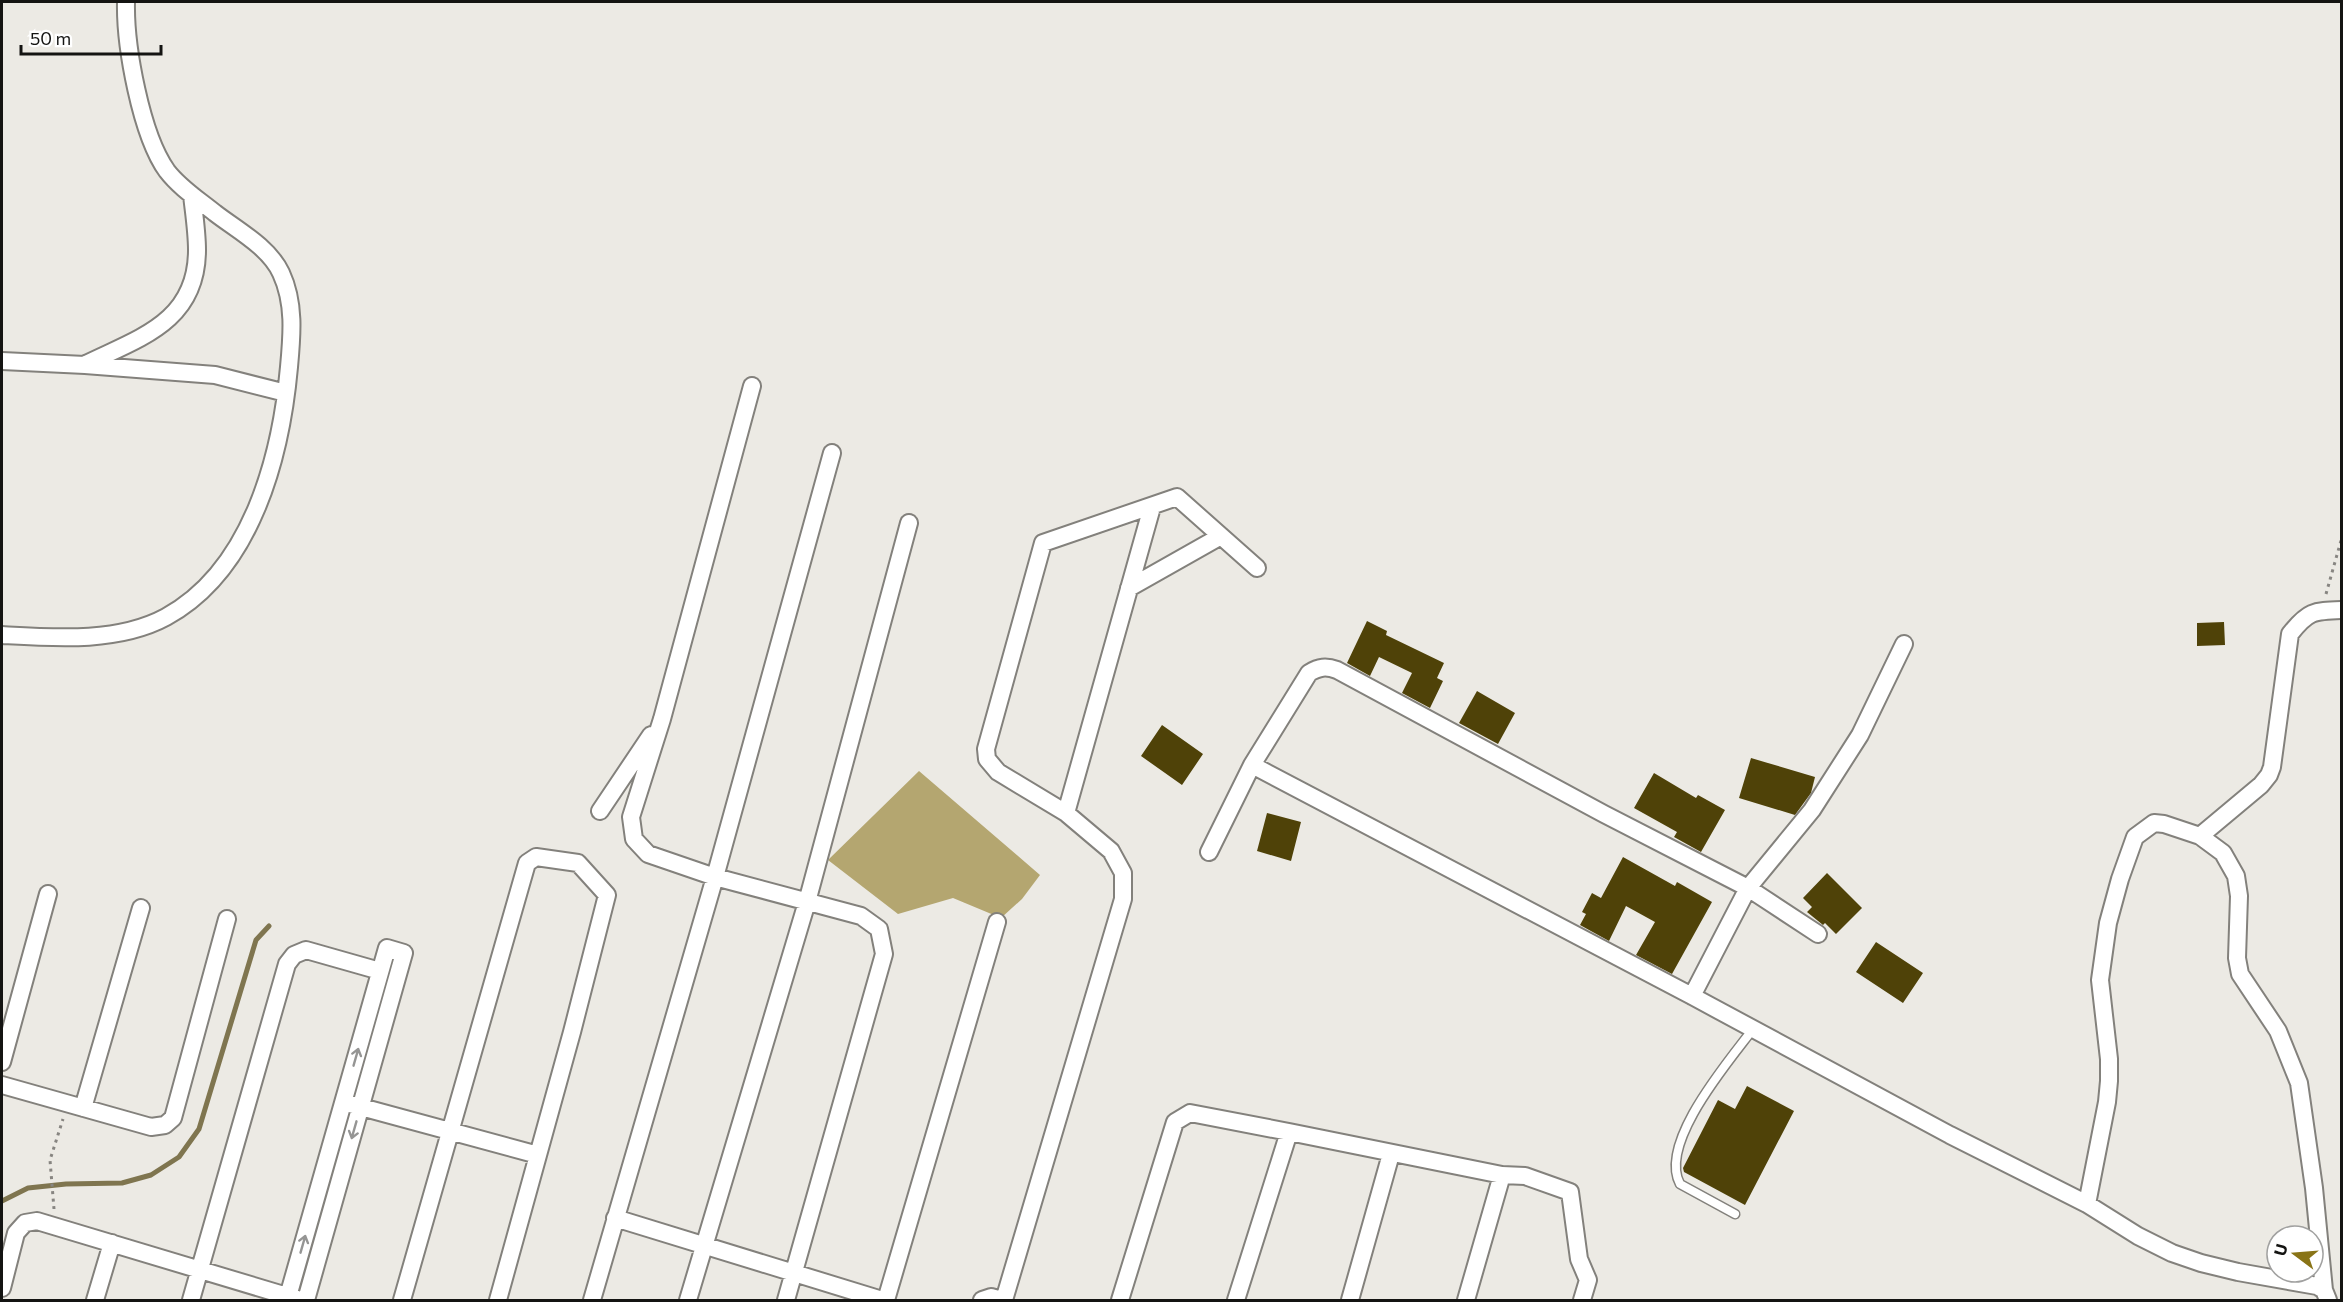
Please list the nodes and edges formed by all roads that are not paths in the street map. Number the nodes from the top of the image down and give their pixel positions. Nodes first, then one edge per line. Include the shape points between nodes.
1 (126, 2) edge
2 (192, 195) junction
3 (2, 361) edge
4 (85, 364) junction
5 (752, 386) dead end
6 (286, 393) junction
7 (832, 453) dead end
8 (1152, 507) junction
9 (909, 523) dead end
10 (1221, 536) junction
11 (1257, 568) dead end
12 (1129, 588) junction
13 (2342, 610) edge
14 (2, 635) edge
15 (1905, 644) dead end
16 (662, 719) junction
17 (1252, 765) junction
18 (600, 811) dead end
19 (1066, 813) junction
20 (2200, 836) junction
21 (1209, 852) dead end
22 (715, 877) junction
23 (1748, 888) junction
24 (48, 894) dead end
25 (807, 902) junction
26 (141, 908) dead end
27 (227, 919) dead end
28 (997, 922) dead end
29 (1818, 934) dead end
30 (380, 971) junction
31 (1692, 996) junction
32 (1753, 1029) junction
33 (2, 1062) edge
34 (2, 1085) edge
35 (343, 1102) junction
36 (76, 1106) junction
37 (361, 1107) junction
38 (450, 1131) junction
39 (1289, 1132) junction
40 (1391, 1154) junction
41 (538, 1155) junction
42 (1502, 1175) junction
43 (2087, 1204) junction
44 (1735, 1214) dead end
45 (615, 1218) junction
46 (112, 1243) junction
47 (702, 1245) junction
48 (200, 1270) junction
49 (794, 1273) junction
50 (2, 1288) edge
51 (2326, 1295) edge
52 (296, 1299) edge
53 (95, 1300) edge
54 (192, 1300) edge
55 (402, 1300) edge
56 (498, 1300) edge
57 (592, 1300) edge
58 (687, 1300) edge
59 (786, 1300) edge
60 (884, 1300) edge
61 (982, 1300) edge
62 (1003, 1300) edge
63 (1120, 1300) edge
64 (1236, 1300) edge
65 (1350, 1300) edge
66 (1466, 1300) edge
67 (1582, 1300) edge

1 - 2 street via 128,48 143,117 166,170
2 - 4 street via 195,271 175,314 156,330
2 - 6 street via 265,251 281,272 290,299 292,331
3 - 4 street
4 - 6 street via 215,375
5 - 16 street
6 - 14 street via 269,474 242,539 220,572 191,599 166,617 117,633 76,639
7 - 22 street
8 - 10 street via 1177,497
8 - 12 street
8 - 19 street via 1043,543 986,749 987,759 998,772
9 - 25 street
10 - 11 street
10 - 12 street
12 - 19 street
13 - 20 street via 2304,616 2290,633 2269,776
15 - 23 street via 1860,735 1812,810
16 - 18 street
16 - 22 street via 632,817 634,839 648,854
17 - 21 street
17 - 23 street via 1309,673 1327,667
17 - 31 street
19 - 62 street via 1111,851 1123,873 1123,898
20 - 43 street via 2164,824 2144,828 2135,837 2120,879 2100,980 2109,1081
20 - 51 street via 2223,854 2236,876 2240,974 2278,1031 2299,1083
22 - 25 street
22 - 45 street
23 - 29 street
23 - 31 street
24 - 33 street
25 - 47 street
25 - 49 street via 861,916 879,929 884,954
26 - 36 street
27 - 36 street via 172,1118 165,1125 151,1127
28 - 60 street
35 -> 30 street
30 - 37 street via 387,948 404,953
30 - 48 street via 306,950 294,955 287,964
31 - 32 street
32 - 43 street
32 - 44 lane via 1697,1105 1683,1134 1676,1162 1680,1184
34 - 36 street
35 - 37 street
52 -> 35 street
37 - 38 street
37 -> 52 street
38 - 41 street
38 - 41 street via 527,863 536,857 578,863 607,895
38 - 55 street
39 - 40 street
39 - 63 street via 1190,1113 1175,1122
39 - 64 street
40 - 42 street
40 - 65 street
41 - 56 street
42 - 66 street
42 - 67 street via 1525,1176 1570,1192 1579,1258 1588,1280
43 - 51 street via 2172,1253 2201,1263 2317,1286
45 - 47 street
45 - 57 street
46 - 48 street
46 - 50 street via 37,1221 25,1223 16,1233
46 - 53 street
47 - 49 street
47 - 58 street
48 - 52 street
48 - 54 street
49 - 59 street
49 - 60 street
61 - 62 street

